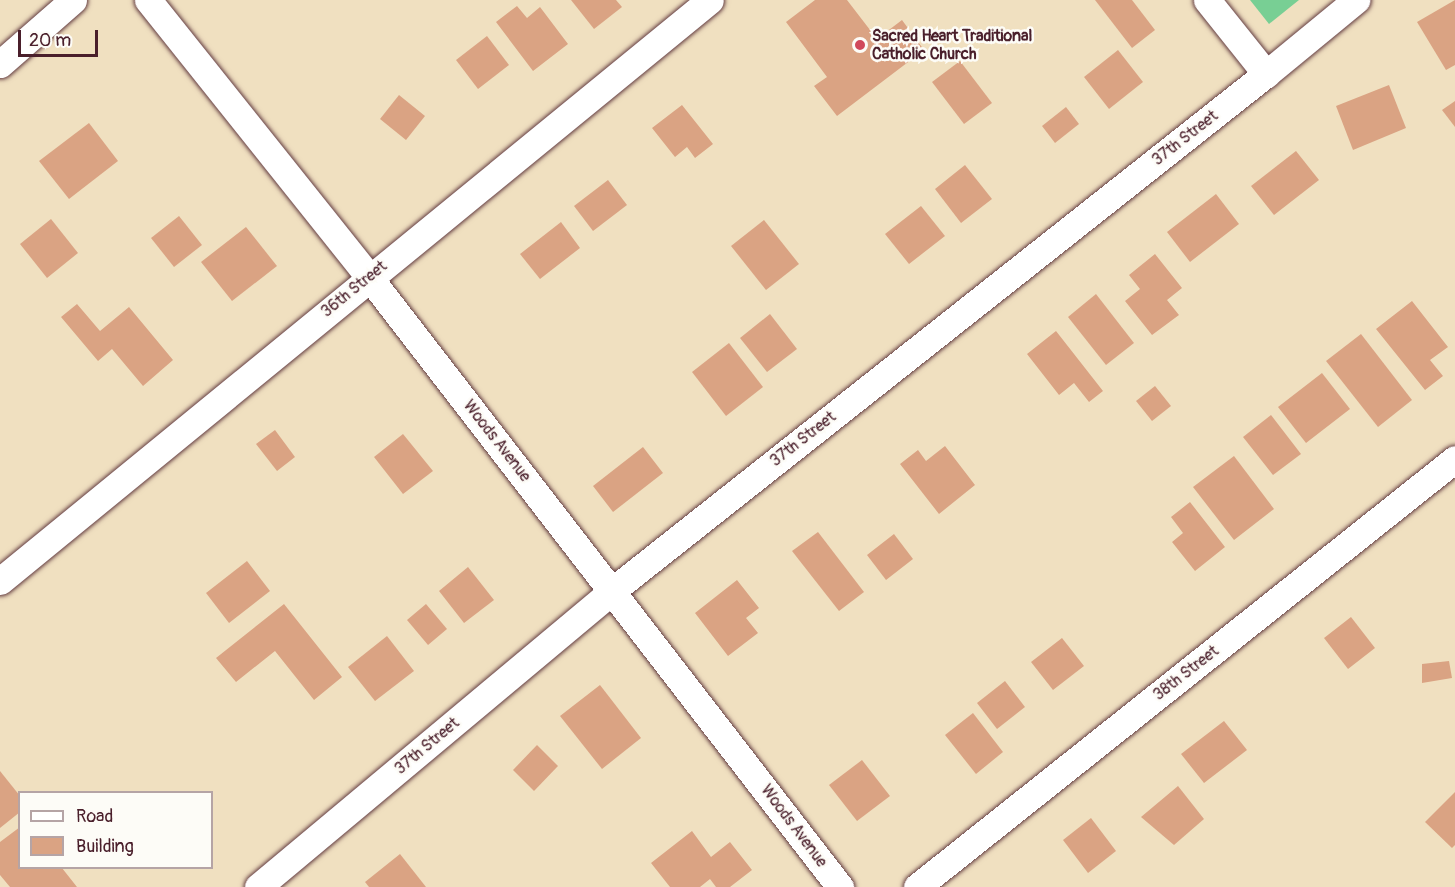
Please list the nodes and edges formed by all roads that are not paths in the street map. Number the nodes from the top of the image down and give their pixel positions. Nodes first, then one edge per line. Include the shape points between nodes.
1 (73, 0) edge
2 (148, 0) edge
3 (710, 0) edge
4 (1207, 0) edge
5 (1356, 0) edge
6 (0, 64) edge
7 (1266, 74) junction
8 (369, 277) junction
9 (1455, 459) edge
10 (0, 581) edge
11 (613, 590) junction
12 (258, 887) edge
13 (840, 887) edge
14 (917, 887) edge

1 - 6 street
2 - 8 street, Woods Avenue
3 - 8 street, 36th Street
4 - 7 street
5 - 7 street, 37th Street
7 - 11 street, 37th Street
8 - 10 street, 36th Street
8 - 11 street, Woods Avenue
9 - 14 street, 38th Street
11 - 12 street, 37th Street
11 - 13 street, Woods Avenue

